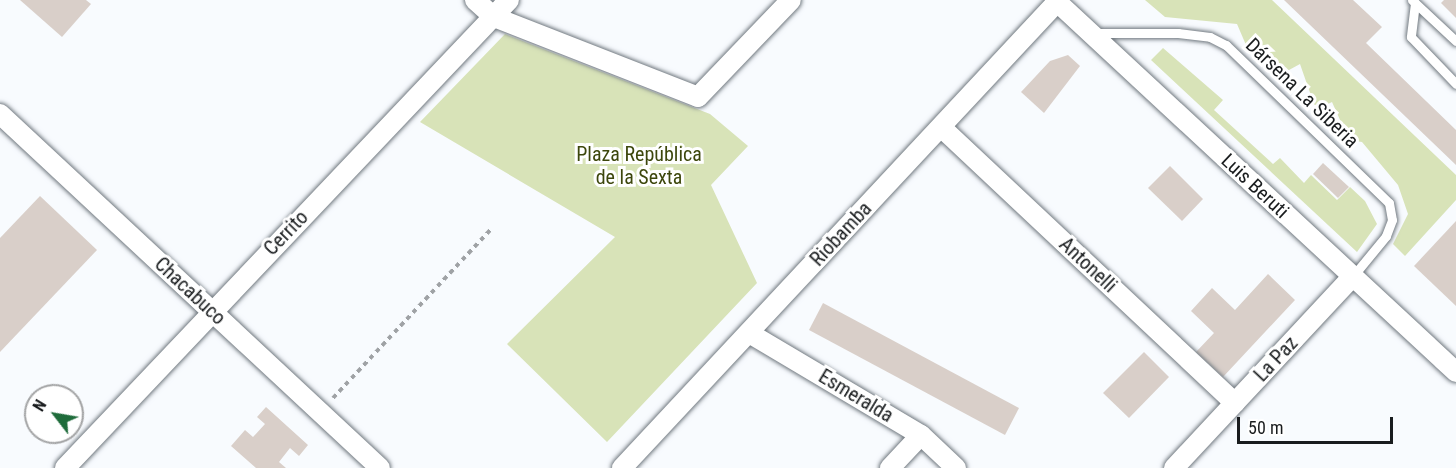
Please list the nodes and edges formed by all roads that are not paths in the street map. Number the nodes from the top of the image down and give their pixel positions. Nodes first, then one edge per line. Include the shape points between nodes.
1 (475, 0) edge
2 (509, 0) edge
3 (791, 0) edge
4 (1057, 1) edge
5 (1414, 2) edge
6 (494, 17) junction
7 (1090, 33) junction
8 (1456, 41) edge
9 (1456, 84) edge
10 (0, 114) edge
11 (941, 127) junction
12 (1353, 276) junction
13 (211, 311) junction
14 (749, 333) junction
15 (1455, 368) edge
16 (1234, 403) junction
17 (921, 435) junction
18 (65, 468) edge
19 (380, 468) edge
20 (622, 468) edge
21 (890, 468) edge
22 (956, 468) edge
23 (1174, 468) edge

1 - 6 street
2 - 6 street, Cerrito
3 - 6 street via 698,98
4 - 7 street, Luis Beruti
4 - 11 street, Riobamba
5 - 8 lane
5 - 9 lane via 1411,37
6 - 13 street, Cerrito
7 - 12 street, Luis Beruti
7 - 12 lane, Dársena La Siberia via 1178,33 1210,37 1226,45 1389,203 1392,220 1386,236
10 - 13 street, Chacabuco
11 - 14 street, Riobamba
11 - 16 street, Antonelli
12 - 15 street, Luis Beruti
12 - 16 street, La Paz
13 - 18 street, Cerrito
13 - 19 street, Chacabuco
14 - 17 street, Esmeralda
14 - 20 street, Riobamba
16 - 23 street, La Paz
17 - 21 street
17 - 22 street, Esmeralda

